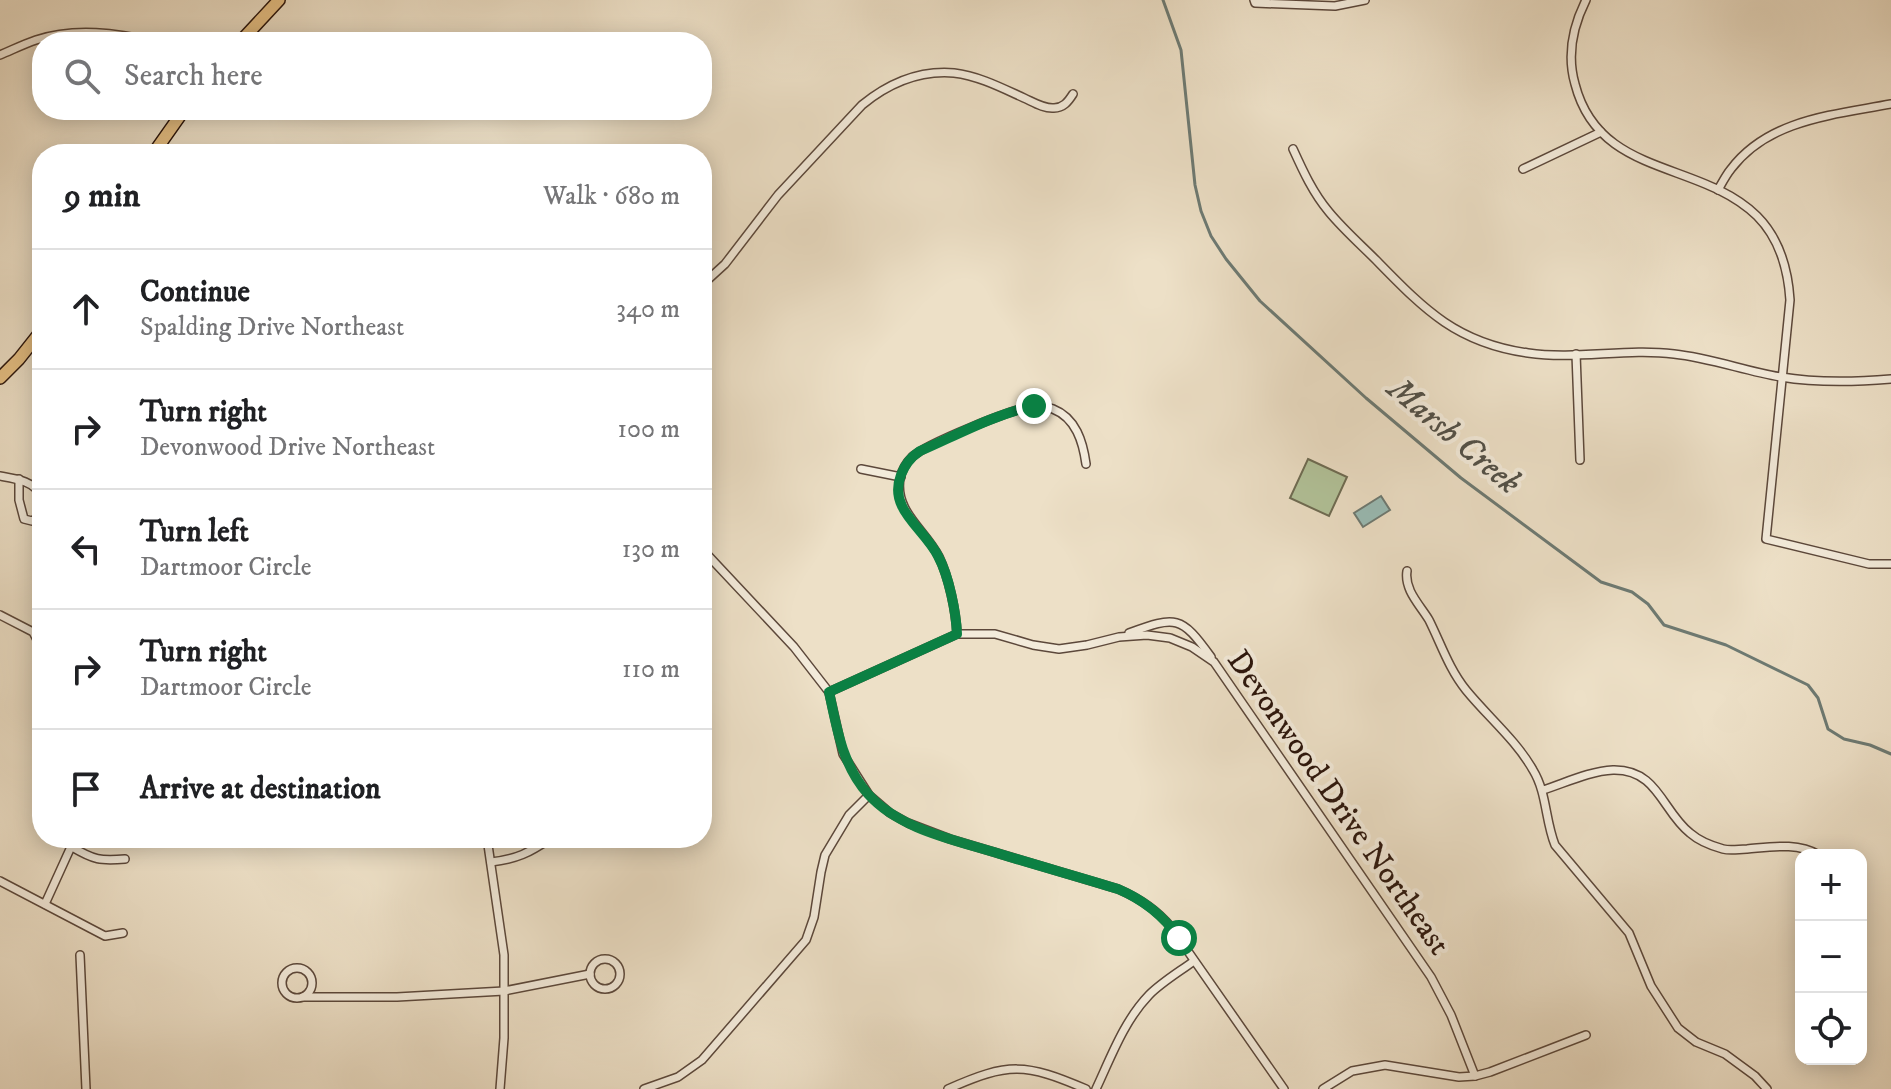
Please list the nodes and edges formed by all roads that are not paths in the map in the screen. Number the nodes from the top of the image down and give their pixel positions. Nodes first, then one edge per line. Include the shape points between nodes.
1 (279, 0) edge
2 (1254, 0) edge
3 (1365, 0) edge
4 (1586, 0) edge
5 (249, 32) edge
6 (32, 41) edge
7 (0, 55) edge
8 (1073, 94) dead end
9 (1891, 104) edge
10 (177, 120) edge
11 (1601, 132) junction
12 (160, 144) edge
13 (1293, 149) dead end
14 (1523, 169) dead end
15 (1718, 190) junction
16 (712, 276) edge
17 (32, 343) edge
18 (1576, 354) junction
19 (1782, 377) junction
20 (0, 378) edge
21 (1891, 379) edge
22 (1580, 460) dead end
23 (1086, 464) dead end
24 (861, 469) dead end
25 (0, 476) edge
26 (901, 477) junction
27 (19, 479) junction
28 (32, 484) edge
29 (32, 521) edge
30 (712, 560) edge
31 (1891, 564) edge
32 (1407, 571) dead end
33 (0, 615) edge
34 (32, 631) edge
35 (957, 634) junction
36 (1119, 637) junction
37 (1214, 662) junction
38 (829, 692) junction
39 (1543, 790) junction
40 (869, 795) junction
41 (72, 848) edge
42 (74, 848) edge
43 (489, 848) edge
44 (536, 848) edge
45 (1806, 849) edge
46 (125, 859) dead end
47 (491, 862) junction
48 (0, 881) edge
49 (45, 904) junction
50 (123, 933) dead end
51 (80, 955) dead end
52 (1194, 961) junction
53 (590, 974) junction
54 (504, 991) junction
55 (303, 997) junction
56 (1586, 1035) dead end
57 (1475, 1076) junction
58 (649, 1088) edge
59 (86, 1089) edge
60 (500, 1089) edge
61 (948, 1089) edge
62 (1086, 1089) edge
63 (1096, 1089) edge
64 (1284, 1089) edge
65 (1323, 1089) edge
66 (1767, 1089) edge

1 - 5 main road
2 - 3 street via 1335,6
4 - 11 street via 1575,29 1572,72 1587,114
6 - 7 street
8 - 16 street via 1063,106 1048,108 956,73 925,74 877,92 778,195
9 - 15 street via 1811,119 1768,135 1748,150
10 - 12 main road
11 - 14 street
11 - 15 street via 1635,157
13 - 18 street via 1330,214 1438,319 1499,348
15 - 19 street via 1758,217 1784,260 1790,300
17 - 20 main road
18 - 19 street via 1673,353
18 - 22 street
19 - 21 street
19 - 31 street via 1766,539 1869,564
23 - 26 street via 1070,421 1053,409 1034,406 920,451 907,462
24 - 26 street
25 - 27 street
26 - 35 street via 902,505 944,568
27 - 28 street
27 - 29 street via 24,519
30 - 38 street
32 - 39 street via 1408,586 1454,673 1521,751
33 - 34 street
35 - 36 street, Devonwood Drive Northeast via 995,634 1059,649
35 - 38 street, Devonwood Drive Northeast
36 - 37 street, Devonwood Drive Northeast via 1170,638
36 - 37 street via 1160,622 1176,622 1193,632
37 - 57 street, Devonwood Drive Northeast via 1431,977
38 - 40 street via 843,754
39 - 45 street via 1603,771 1630,772 1653,786 1698,839 1730,850
39 - 66 street via 1555,845 1629,933 1651,986 1678,1028 1725,1054
40 - 52 street via 899,819 950,839 1135,896 1164,918
40 - 58 street via 849,815 825,855 806,940 702,1060
41 - 49 street
42 - 46 street via 103,861
43 - 47 street
44 - 47 street via 511,860
47 - 54 street
48 - 49 street
49 - 50 street via 105,936
51 - 59 street
52 - 63 street via 1159,985 1138,1008
52 - 64 street
53 - 53 street via 602,959 616,964 620,973 618,982 605,989 593,983
53 - 54 street
54 - 55 street
54 - 60 street
55 - 55 street via 285,992 282,982 291,970 311,977 312,986
56 - 57 street
57 - 65 street via 1385,1065 1352,1071
61 - 62 street via 981,1075 1019,1069

